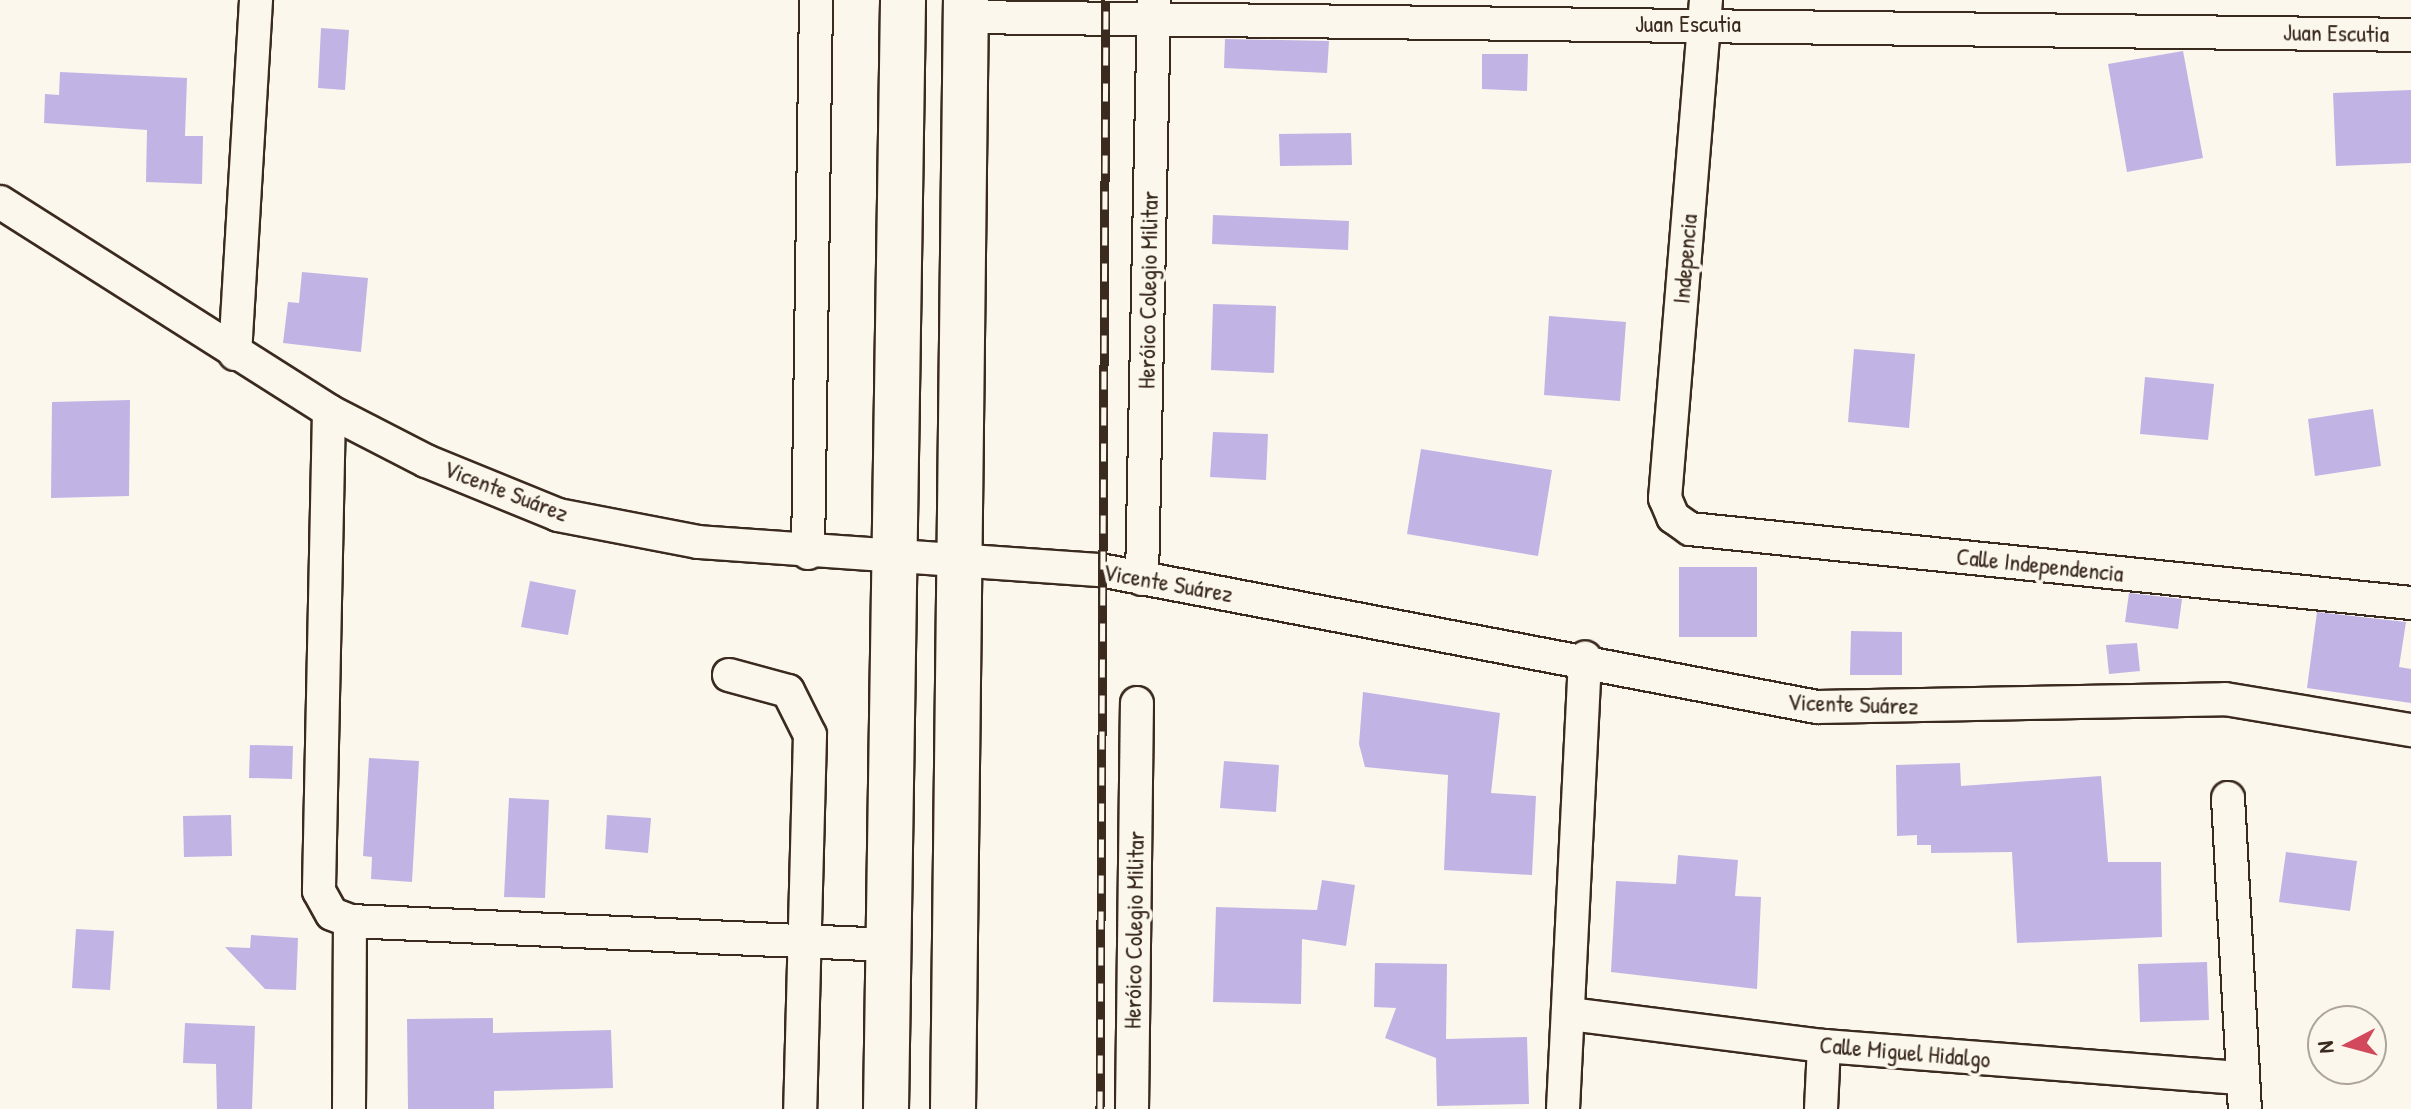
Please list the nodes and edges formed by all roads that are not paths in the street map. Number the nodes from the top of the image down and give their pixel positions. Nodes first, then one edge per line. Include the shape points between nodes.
1 (256, 0) edge
2 (816, 0) edge
3 (903, 0) edge
4 (966, 9) edge
5 (1154, 10) edge
6 (1366, 10) edge
7 (1705, 12) edge
8 (2001, 12) edge
9 (2411, 35) edge
10 (0, 202) edge
11 (235, 354) junction
12 (329, 411) junction
13 (1673, 517) joint
14 (808, 553) junction
15 (894, 557) junction
16 (959, 557) junction
17 (1142, 579) junction
18 (2411, 603) edge
19 (1585, 658) junction
20 (729, 675) dead end
21 (1137, 703) dead end
22 (2411, 730) edge
23 (2228, 798) dead end
24 (350, 921) junction
25 (805, 941) junction
26 (889, 945) junction
27 (1569, 1014) junction
28 (1824, 1046) junction
29 (2244, 1094) edge
30 (349, 1109) edge
31 (800, 1109) edge
32 (886, 1109) edge
33 (953, 1109) edge
34 (1132, 1109) edge
35 (1563, 1109) edge
36 (1821, 1109) edge

1 - 11 street
2 - 14 street
3 - 15 main road
4 - 5 street, Juan Escutia
4 - 16 main road
5 - 6 street, Juan Escutia
5 - 17 street, Heróico Colegio Militar
6 - 7 street, Juan Escutia
7 - 8 street, Juan Escutia
7 - 13 street, Indepencia via 1665,498
8 - 9 street, Juan Escutia
10 - 11 street, Vicente Suárez
11 - 12 street, Vicente Suárez
12 - 14 street, Vicente Suárez via 426,461 558,515 698,542
12 - 24 street via 319,891 332,914
13 - 18 street, Calle Independencia via 1690,529
14 - 15 street, Vicente Suárez
15 - 16 street, Vicente Suárez
15 - 26 main road
16 - 17 street, Vicente Suárez
16 - 33 main road
17 - 19 street, Vicente Suárez
19 - 22 street, Vicente Suárez via 1817,707 2225,699
19 - 27 street
20 - 25 street via 788,691 810,735
21 - 34 street, Heróico Colegio Militar
23 - 29 street
24 - 25 street
24 - 30 street
25 - 26 street
25 - 31 street
26 - 32 main road
27 - 28 street, Calle Miguel Hidalgo
27 - 35 street
28 - 29 street, Calle Miguel Hidalgo
28 - 36 street

